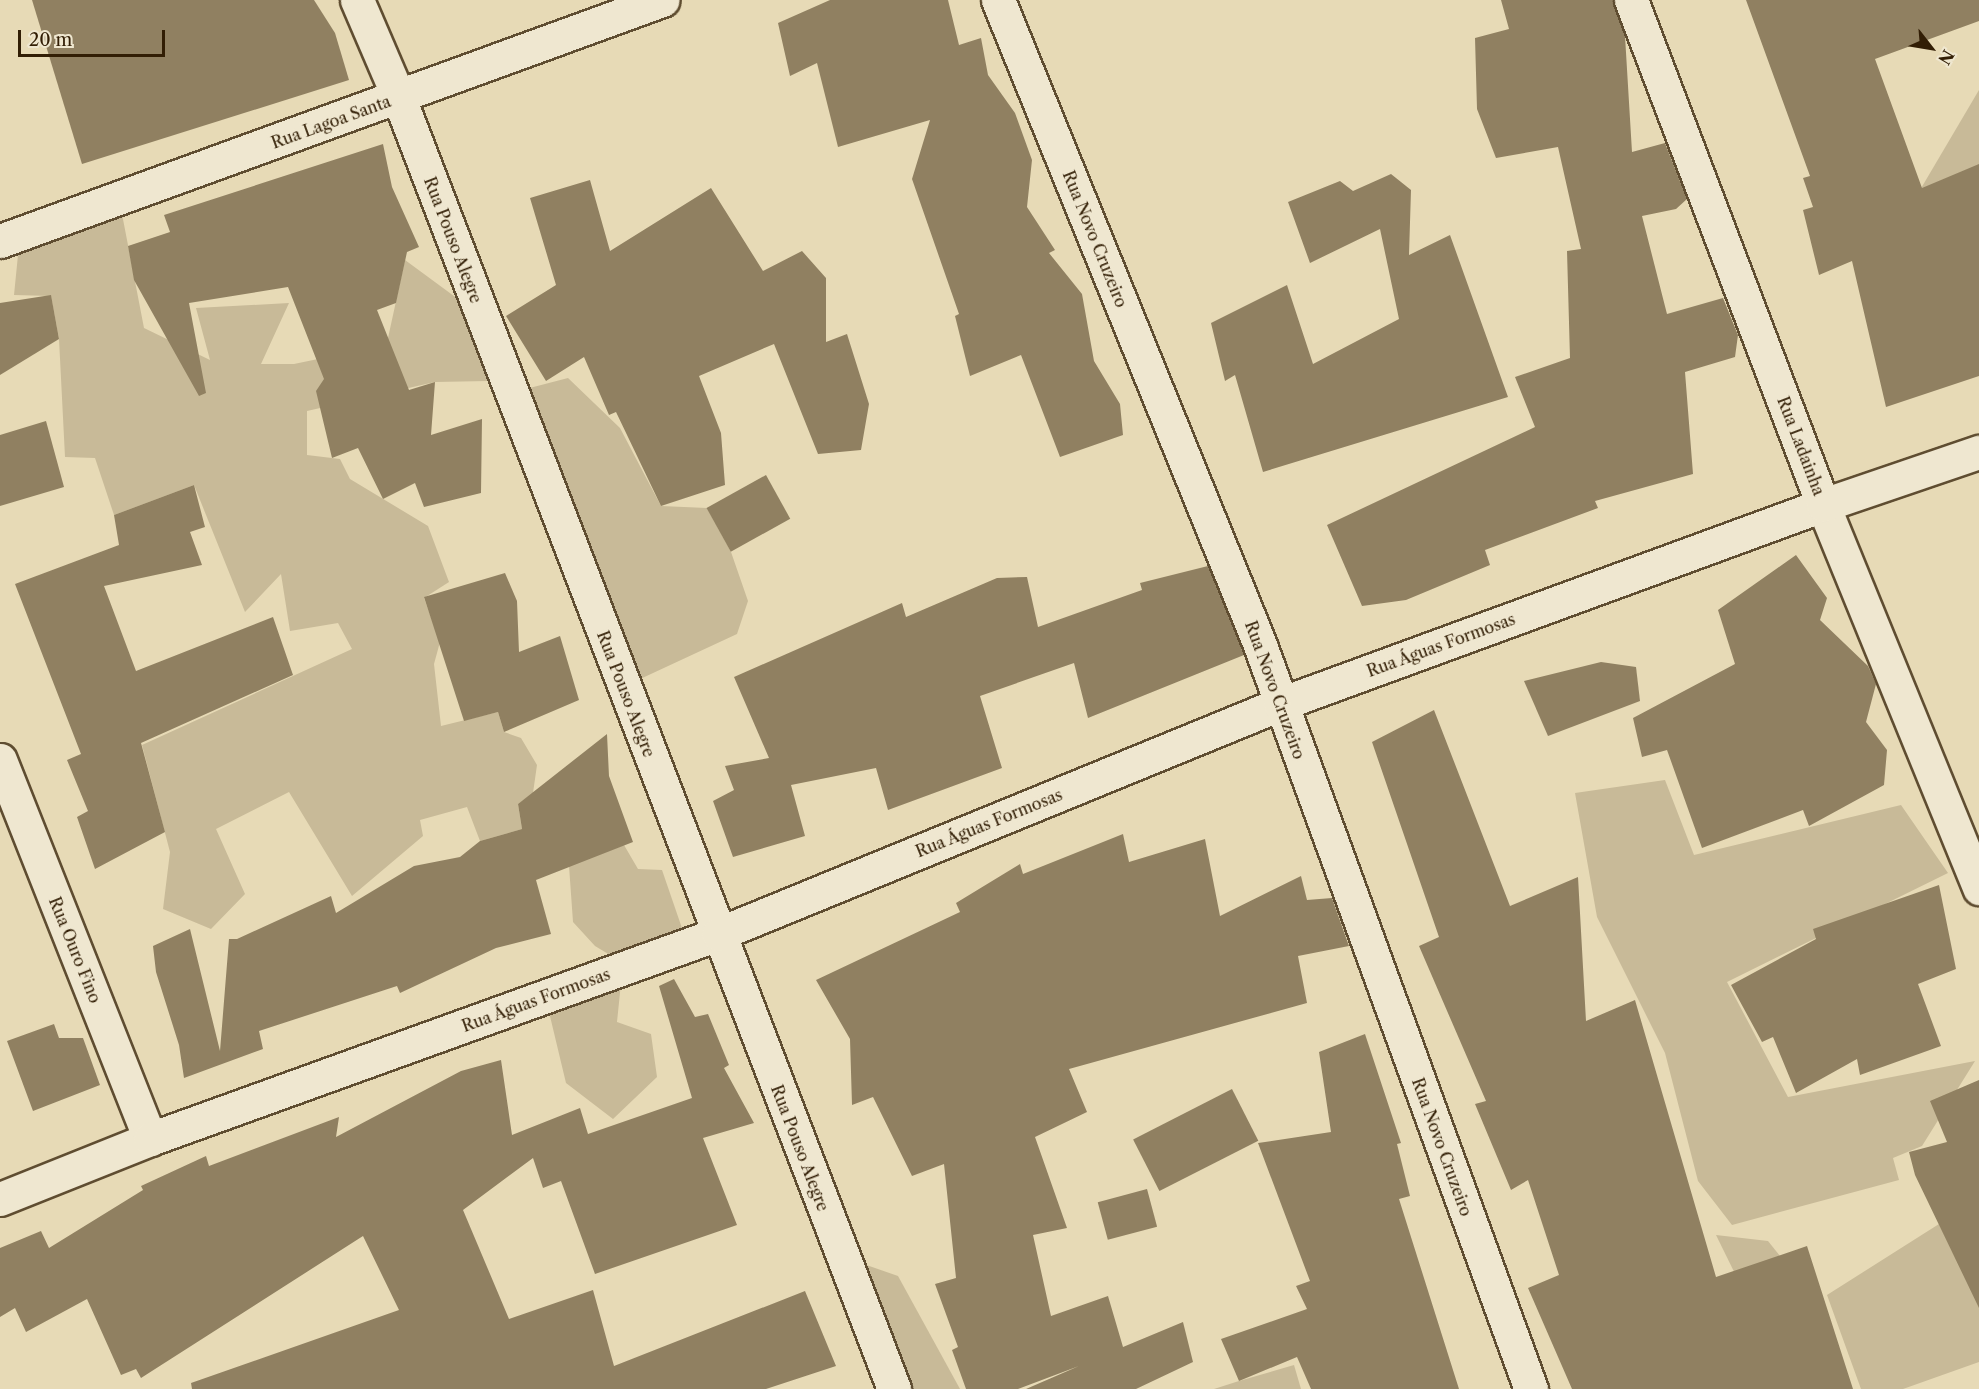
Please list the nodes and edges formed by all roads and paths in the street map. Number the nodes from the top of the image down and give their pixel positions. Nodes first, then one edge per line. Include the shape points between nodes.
1 (357, 0) edge
2 (662, 0) edge
3 (998, 0) edge
4 (1631, 0) edge
5 (399, 98) junction
6 (0, 241) edge
7 (1979, 452) edge
8 (1823, 505) junction
9 (1280, 704) junction
10 (0, 760) edge
11 (1979, 888) edge
12 (718, 934) junction
13 (150, 1139) junction
14 (0, 1199) edge
15 (894, 1389) edge
16 (1531, 1389) edge

1 - 5 street, Rua Pouso Alegre
2 - 5 street, Rua Lagoa Santa
3 - 9 street, Rua Novo Cruzeiro
4 - 8 street, Rua Ladainha
5 - 6 street, Rua Lagoa Santa
5 - 12 street, Rua Pouso Alegre
7 - 8 street, Rua Águas Formosas
8 - 9 street, Rua Águas Formosas
8 - 11 street, Rua Ladainha
9 - 12 street, Rua Águas Formosas
9 - 16 street, Rua Novo Cruzeiro
10 - 13 street, Rua Ouro Fino
12 - 13 street, Rua Águas Formosas
12 - 15 street, Rua Pouso Alegre
13 - 14 street, Rua Águas Formosas

